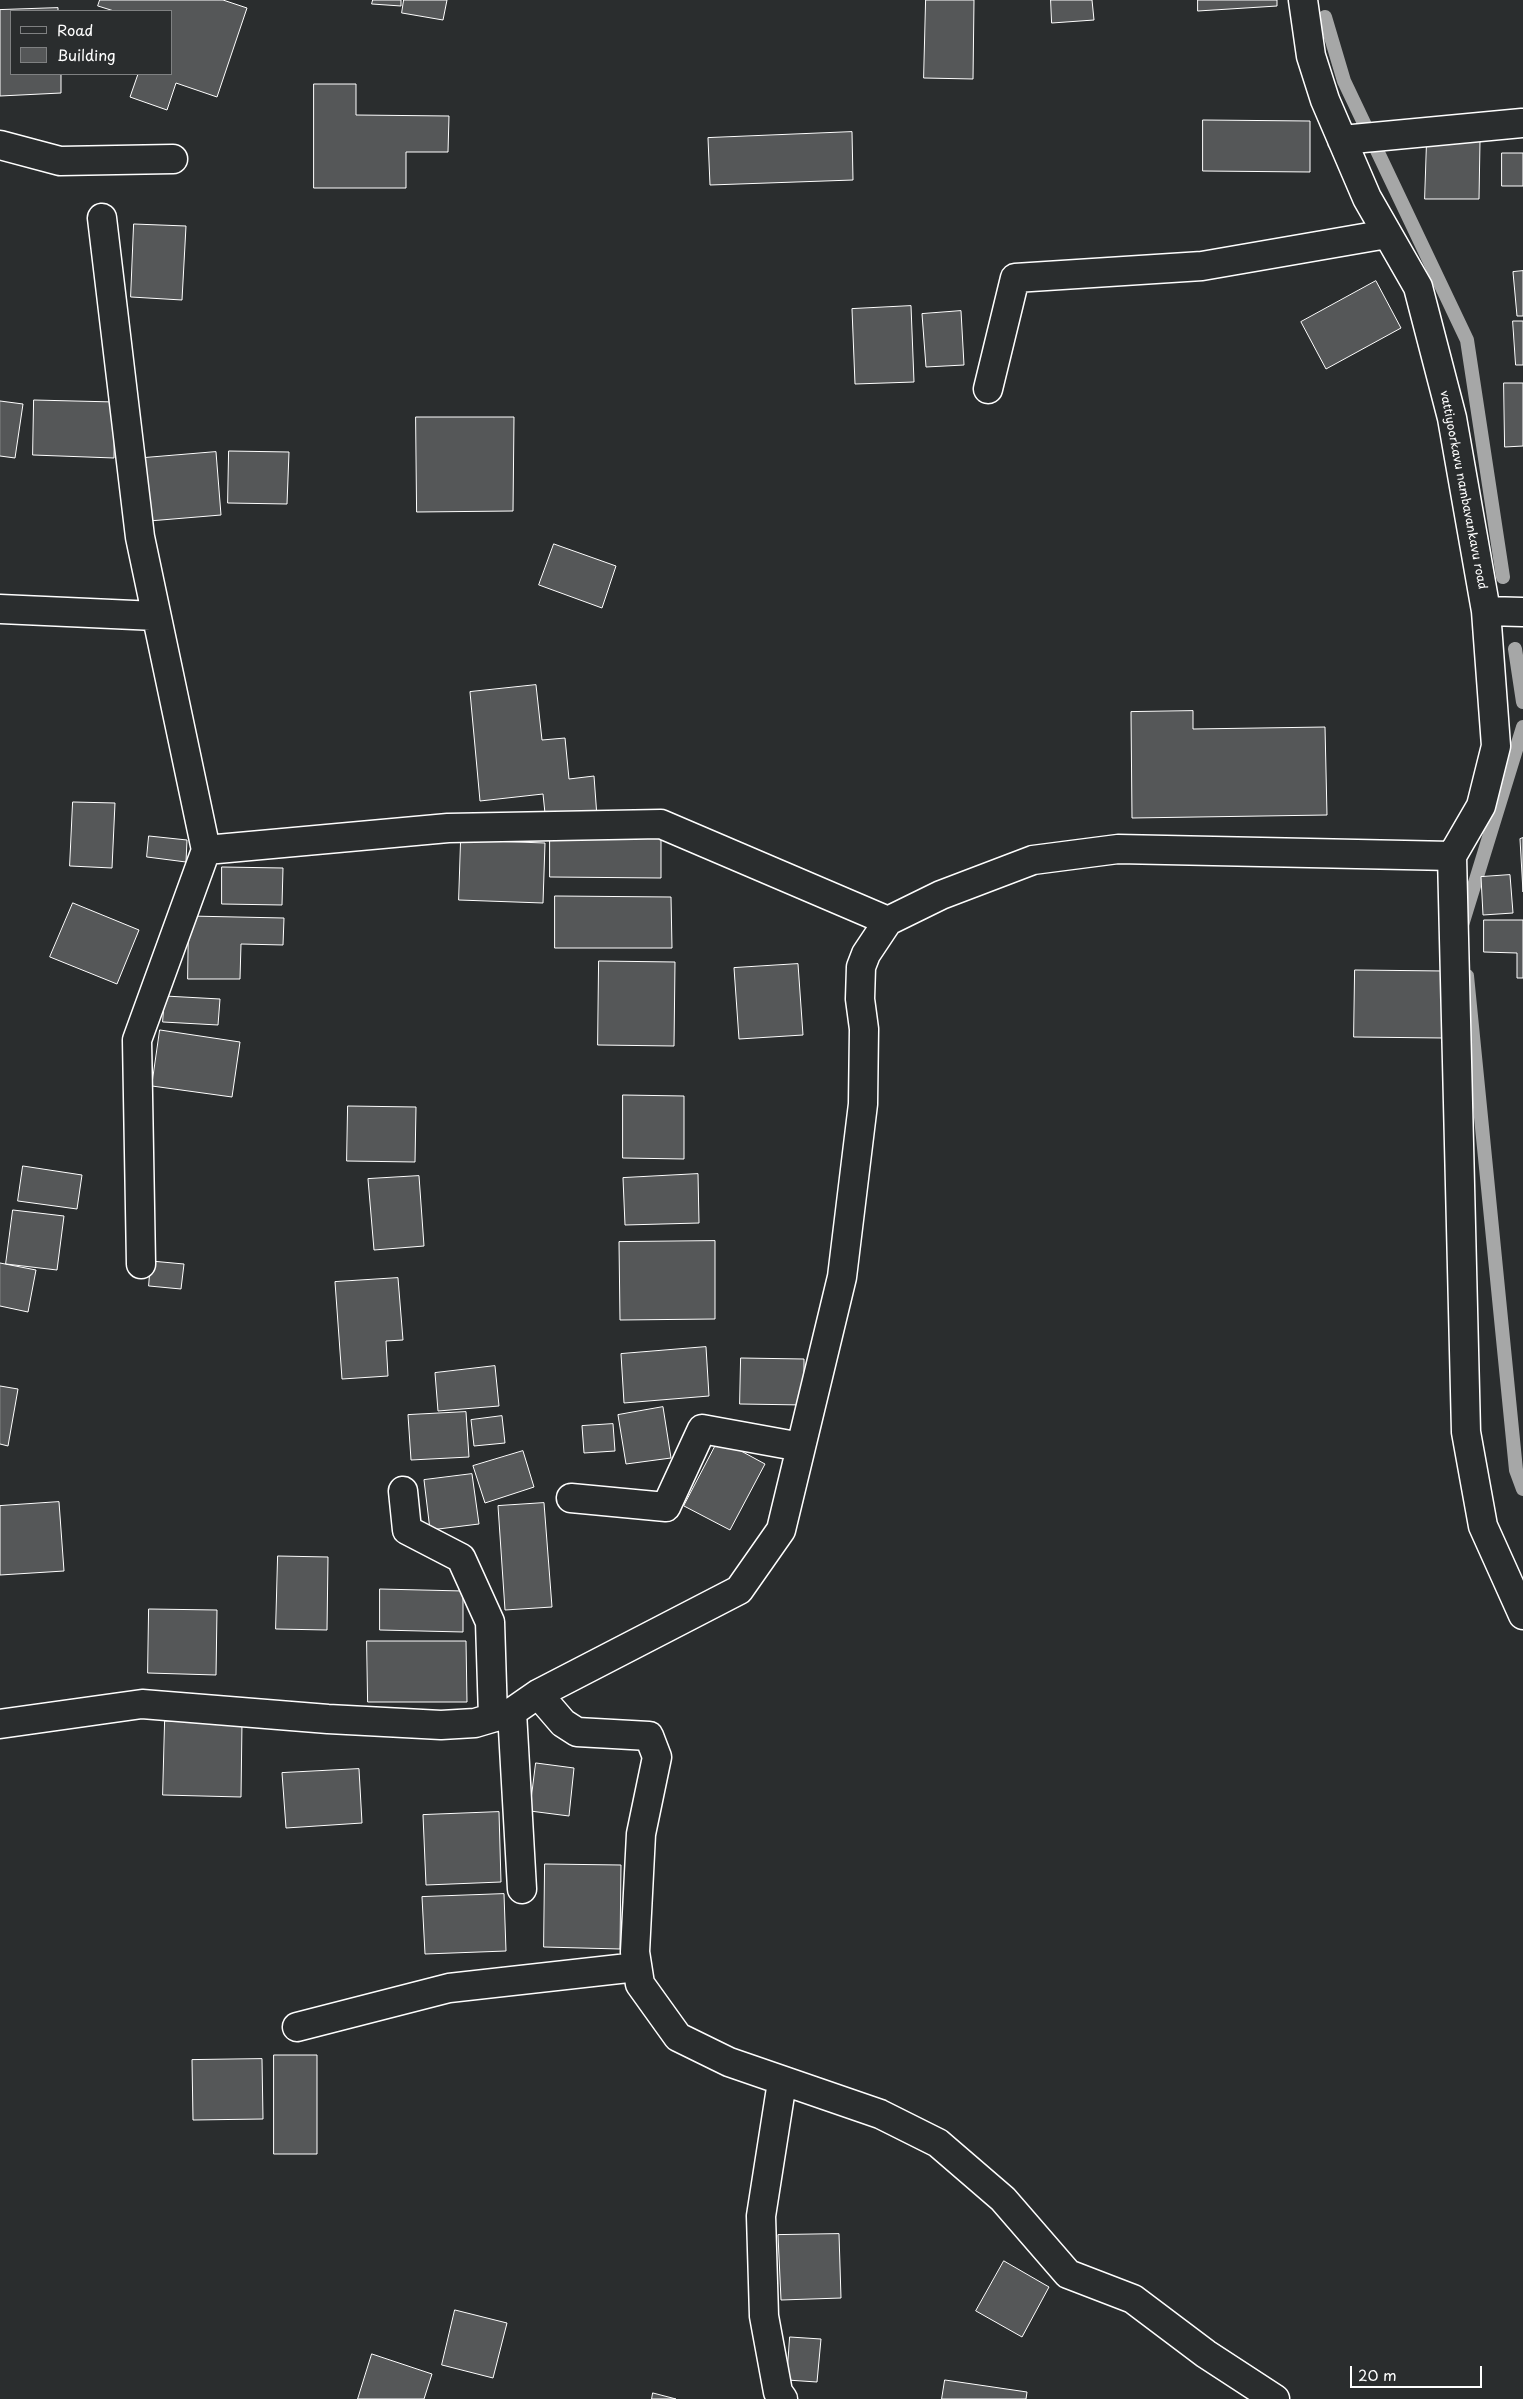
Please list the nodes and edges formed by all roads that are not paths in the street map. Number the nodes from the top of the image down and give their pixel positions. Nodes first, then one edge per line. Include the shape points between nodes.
1 (1303, 0) edge
2 (1522, 123) dead end
3 (1342, 140) junction
4 (0, 145) edge
5 (173, 159) dead end
6 (102, 218) dead end
7 (1387, 234) junction
8 (988, 389) dead end
9 (0, 609) edge
10 (1486, 610) junction
11 (1523, 612) edge
12 (156, 616) junction
13 (206, 850) junction
14 (1452, 856) junction
15 (888, 921) junction
16 (140, 1264) dead end
17 (801, 1447) junction
18 (403, 1491) dead end
19 (571, 1498) dead end
20 (1523, 1615) edge
21 (538, 1694) junction
22 (502, 1714) junction
23 (0, 1724) edge
24 (522, 1889) dead end
25 (637, 1968) junction
26 (297, 2027) dead end
27 (782, 2082) junction
28 (783, 2399) edge
29 (1276, 2399) edge

1 - 3 street, vattiyoorkavu nambavankavu road via 1311,56
2 - 3 street
3 - 7 street, vattiyoorkavu nambavankavu road
4 - 5 street via 60,161
6 - 12 street via 140,537
7 - 8 street via 1202,266 1015,278
7 - 10 street, vattiyoorkavu nambavankavu road via 1421,297 1452,418
9 - 12 street
10 - 11 street
10 - 14 street, vattiyoorkavu nambavankavu road via 1496,746 1481,806
12 - 13 street
13 - 15 street via 448,828 661,824
13 - 16 street via 137,1040
14 - 15 street via 1118,849 1033,860 941,895
14 - 20 street via 1466,1432 1483,1526
15 - 17 street via 861,967 863,1104 843,1268
17 - 19 street via 702,1429 666,1507
17 - 21 street via 781,1530 739,1590
18 - 22 street via 407,1530 460,1558 490,1622
21 - 22 street
21 - 25 street via 563,1722 577,1732 649,1736 657,1758 642,1834 635,1952
22 - 23 street via 475,1723 441,1725 142,1704
22 - 24 street
25 - 26 street via 449,1988
25 - 27 street via 640,1984 678,2037 729,2062
27 - 28 street via 761,2216 764,2316 778,2392
27 - 29 street via 880,2114 938,2143 1003,2199 1068,2274 1133,2299 1206,2354

